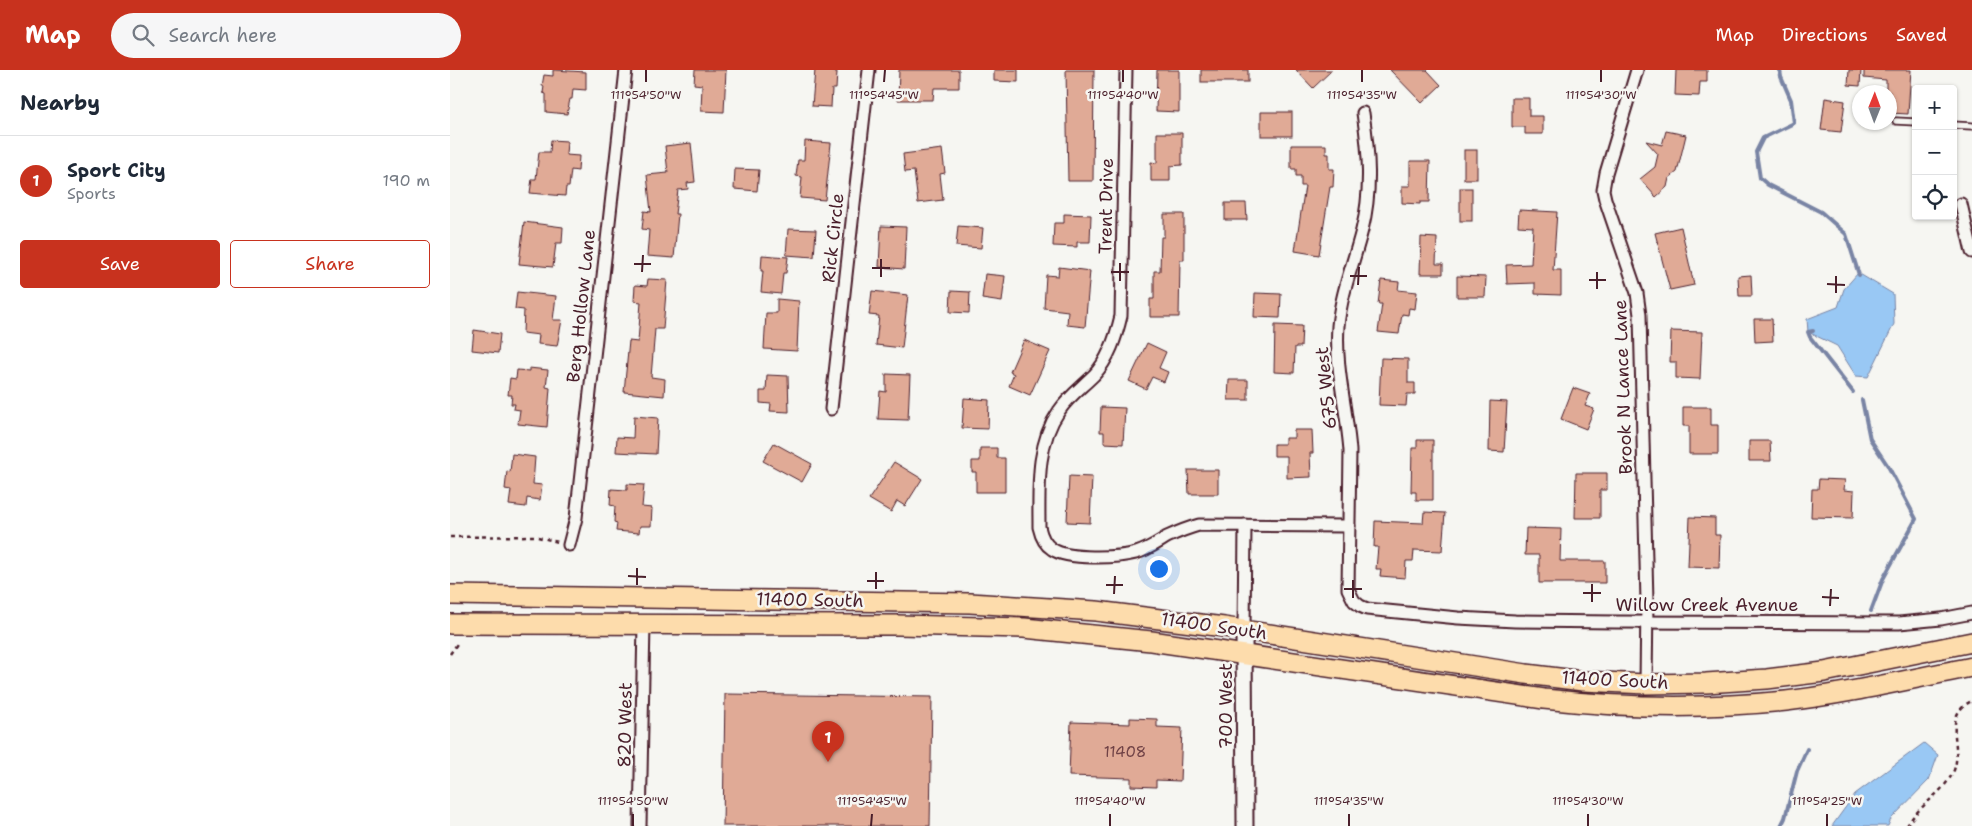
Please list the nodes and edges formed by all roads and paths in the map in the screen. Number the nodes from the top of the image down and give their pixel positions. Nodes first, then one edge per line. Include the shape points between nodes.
1 (869, 70) edge
2 (1126, 70) edge
3 (1637, 70) edge
4 (624, 71) edge
5 (1363, 113) dead end
6 (1897, 121) edge
7 (1912, 122) edge
8 (1957, 124) edge
9 (1972, 126) edge
10 (1961, 204) dead end
11 (1972, 252) edge
12 (831, 409) dead end
13 (1245, 525) junction
14 (1349, 526) junction
15 (450, 537) edge
16 (569, 545) joint
17 (450, 595) edge
18 (1354, 601) joint
19 (1972, 614) edge
20 (1646, 622) junction
21 (644, 624) junction
22 (1244, 630) junction
23 (455, 631) edge
24 (1972, 642) edge
25 (450, 654) edge
26 (1244, 655) junction
27 (1972, 667) edge
28 (1646, 684) junction
29 (1972, 701) edge
30 (640, 826) edge
31 (1245, 826) edge
32 (1907, 826) edge

1 - 12 street, Rick Circle
2 - 13 street, Trent Drive via 1121,316 1104,362 1067,400 1050,428 1040,466 1041,535 1051,549 1060,553 1115,556 1136,553 1199,525
3 - 20 street, Brook N Lance Lane via 1603,190 1639,304
4 - 16 street, Berg Hollow Lane via 576,518
5 - 14 street, 675 West via 1369,148 1369,189 1362,229 1343,297 1338,333 1338,367 1349,430
6 - 7 lane
8 - 9 lane
10 - 11 street
13 - 14 street, Trent Drive
13 - 22 street, 700 West
14 - 18 street, 675 West via 1348,589
15 - 16 path via 534,536
17 - 22 main road, 11400 South via 970,603 1096,612
18 - 20 street, Willow Creek Avenue via 1375,610 1458,618
19 - 20 street, Willow Creek Avenue via 1899,623
20 - 28 street, Brook N Lance Lane
21 - 23 main road, 11400 South
21 - 26 main road, 11400 South via 1024,628 1151,641
21 - 30 street, 820 West
22 - 26 street, 700 West
22 - 28 main road, 11400 South via 1526,674
23 - 25 path
24 - 28 main road, 11400 South via 1824,672 1767,679
26 - 27 main road, 11400 South via 1544,699 1648,707 1786,701
26 - 31 street, 700 West
29 - 32 path via 1956,716 1957,753 1946,785

